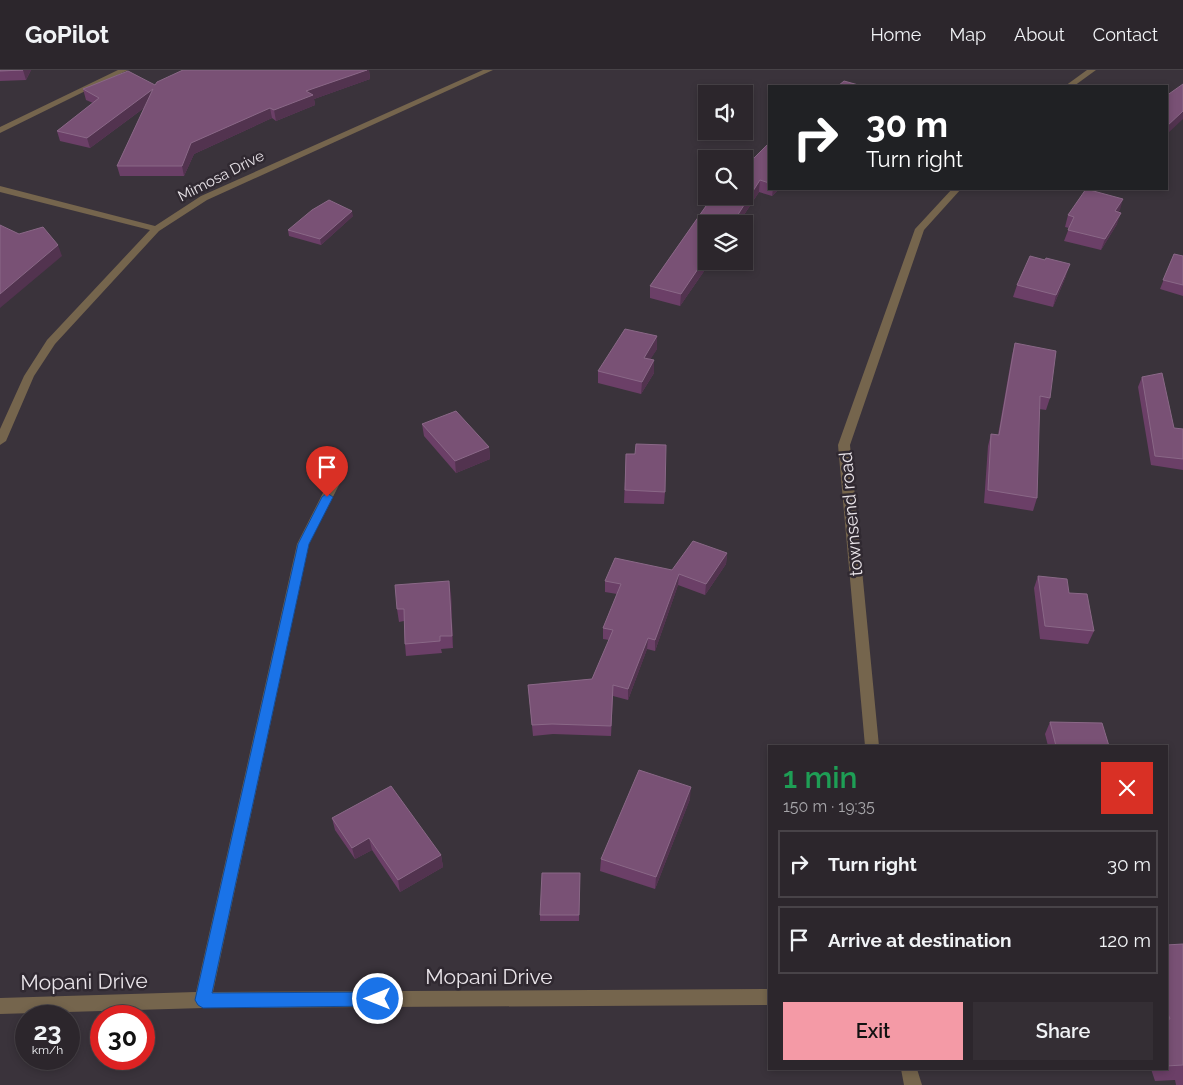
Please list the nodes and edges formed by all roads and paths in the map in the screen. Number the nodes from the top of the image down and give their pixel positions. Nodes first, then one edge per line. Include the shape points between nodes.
1 (124, 70) edge
2 (489, 70) edge
3 (1092, 70) edge
4 (1070, 85) edge
5 (0, 130) edge
6 (0, 189) edge
7 (956, 190) edge
8 (156, 229) junction
9 (0, 441) edge
10 (335, 481) dead end
11 (872, 745) edge
12 (768, 997) edge
13 (203, 1000) junction
14 (0, 1006) edge
15 (909, 1070) edge
16 (913, 1085) edge

1 - 5 street
2 - 8 street, Mimosa Drive via 204,198
3 - 4 street
6 - 8 street
7 - 11 street, townsend road via 920,229 844,445
8 - 9 street, Mimosa Drive via 51,342 29,376
10 - 13 street via 303,544
12 - 13 street, Mopani Drive
13 - 14 street, Mopani Drive
15 - 16 street

